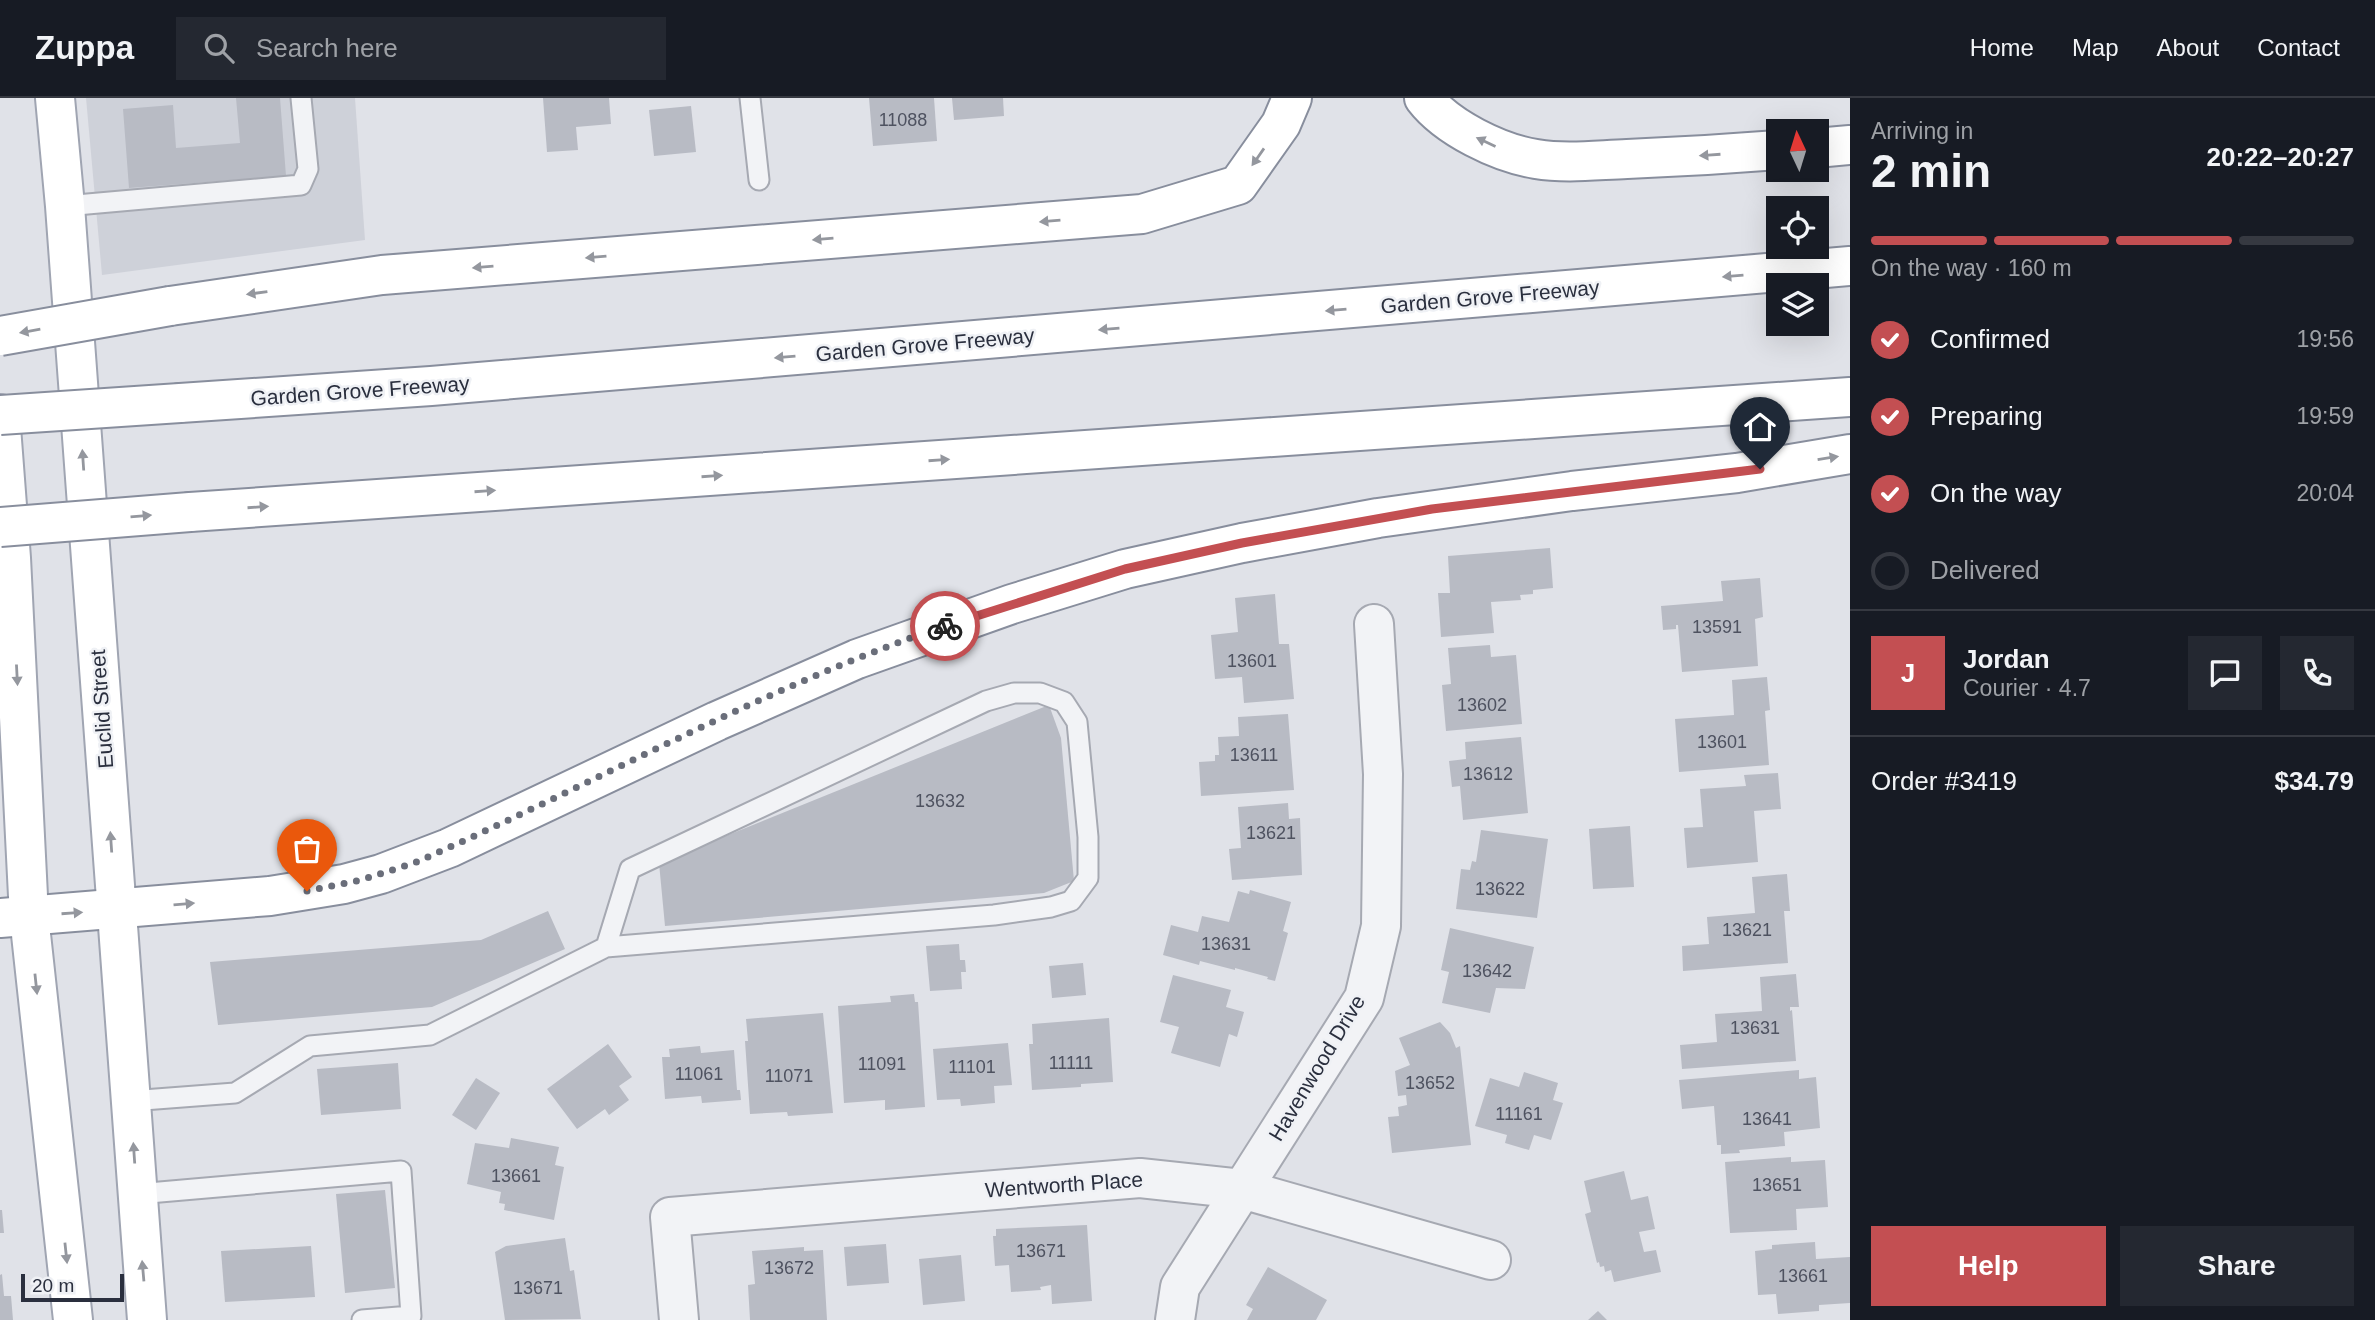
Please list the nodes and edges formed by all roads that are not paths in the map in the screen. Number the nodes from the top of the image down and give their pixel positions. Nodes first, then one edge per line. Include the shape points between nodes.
1 (55, 98) edge
2 (302, 98) edge
3 (751, 98) edge
4 (1292, 98) edge
5 (1424, 98) edge
6 (1850, 145) edge
7 (1829, 147) edge
8 (1766, 151) edge
9 (759, 180) dead end
10 (65, 206) junction
11 (1850, 266) edge
12 (0, 336) edge
13 (1850, 397) edge
14 (0, 414) edge
15 (1850, 454) edge
16 (0, 527) edge
17 (1374, 624) dead end
18 (116, 910) junction
19 (14, 917) edge
20 (606, 947) junction
21 (130, 1101) junction
22 (1242, 1189) junction
23 (136, 1194) junction
24 (1491, 1260) dead end
25 (73, 1320) edge
26 (147, 1320) edge
27 (362, 1320) edge
28 (680, 1320) edge
29 (1175, 1320) edge

1 - 10 main road, Euclid Street
2 - 10 lane via 308,169 301,185
3 - 9 lane
4 -> 12 main road, bridge via 1281,124 1238,185 1142,214 382,275
8 -> 5 main road via 1536,159 1465,132
6 - 7 main road
18 -> 10 main road, Euclid Street
11 -> 14 main road, Garden Grove Freeway, bridge via 431,387
16 -> 13 main road, bridge
14 -> 19 main road via 11,558
18 -> 15 main road via 307,891 381,874 449,848 857,659 1125,569 1378,517
17 - 22 street, Havenwood Drive via 1383,774 1381,926 1364,998
19 -> 18 main road
18 - 21 main road, Euclid Street
19 -> 25 main road
20 - 20 lane via 994,915 1071,901 1088,878 1077,722 1064,702 1040,693 986,701 630,869
20 - 21 lane via 430,1035 310,1046 234,1093
23 -> 21 main road, Euclid Street
22 - 24 street, Wentworth Place
22 - 28 street, Wentworth Place via 1140,1178 670,1217
22 - 29 street, Havenwood Drive via 1180,1287
26 -> 23 main road, Euclid Street
23 - 27 lane via 401,1171 411,1316

